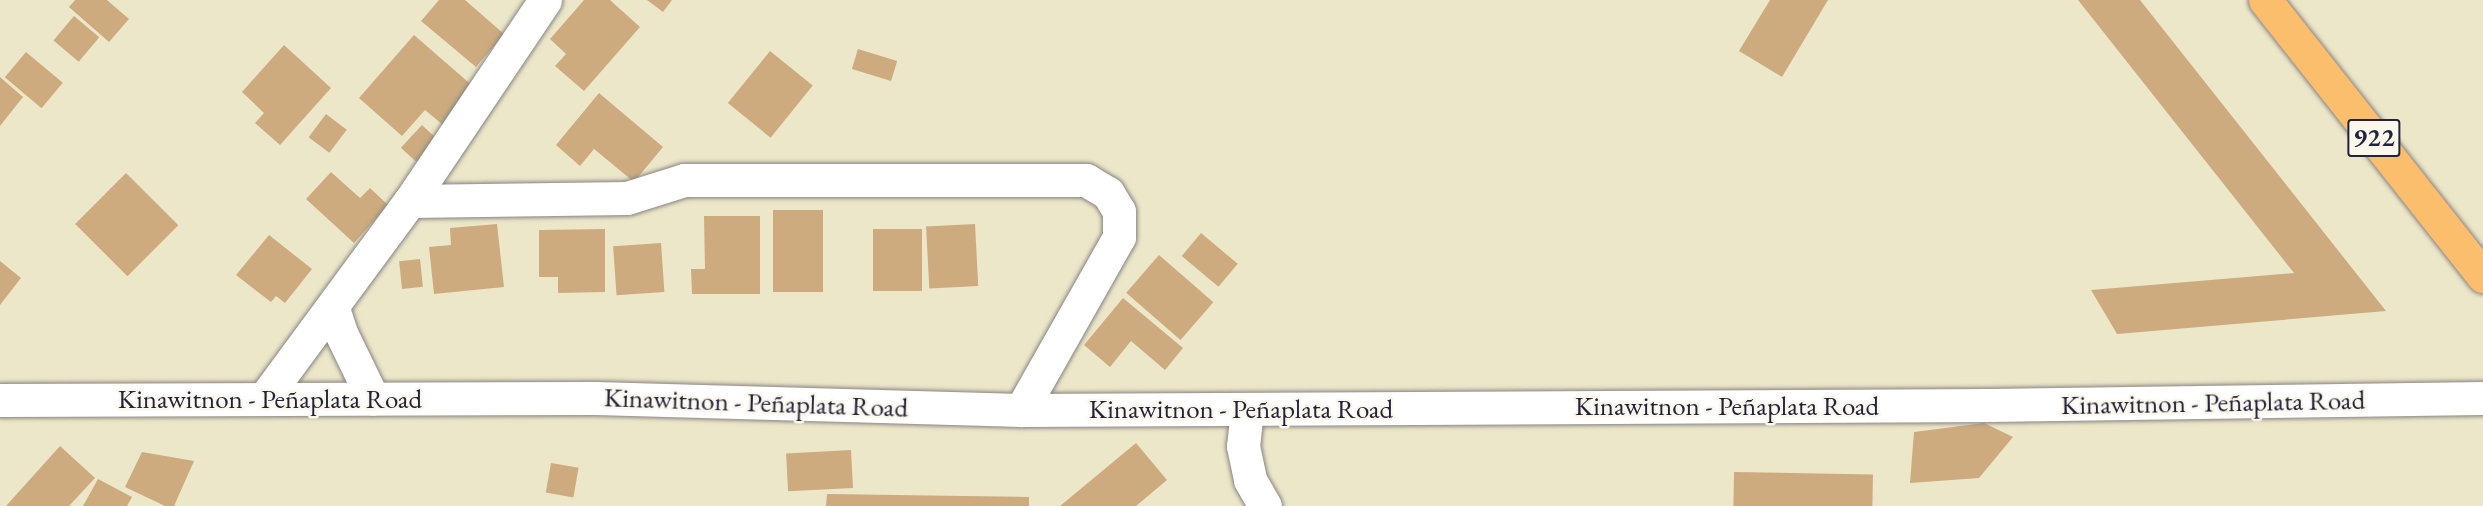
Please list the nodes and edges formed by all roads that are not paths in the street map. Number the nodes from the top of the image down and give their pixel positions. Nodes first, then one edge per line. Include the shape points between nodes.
1 (545, 0) edge
2 (2265, 0) edge
3 (410, 201) junction
4 (2483, 276) edge
5 (333, 308) junction
6 (266, 396) junction
7 (2483, 398) edge
8 (374, 399) junction
9 (0, 400) edge
10 (1247, 409) junction
11 (1021, 410) junction
12 (1265, 506) edge

1 - 3 street
2 - 4 main road, 922
3 - 5 street
3 - 11 street via 627,198 684,180 1086,180 1108,193 1119,211 1119,237 1093,290
5 - 6 street
5 - 8 street
6 - 8 street, Kinawitnon - Peñaplata Road
6 - 9 street, Kinawitnon - Peñaplata Road
7 - 10 street, Kinawitnon - Peñaplata Road
8 - 11 street, Kinawitnon - Peñaplata Road via 596,398
10 - 11 street, Kinawitnon - Peñaplata Road
10 - 12 street via 1243,446 1250,480

